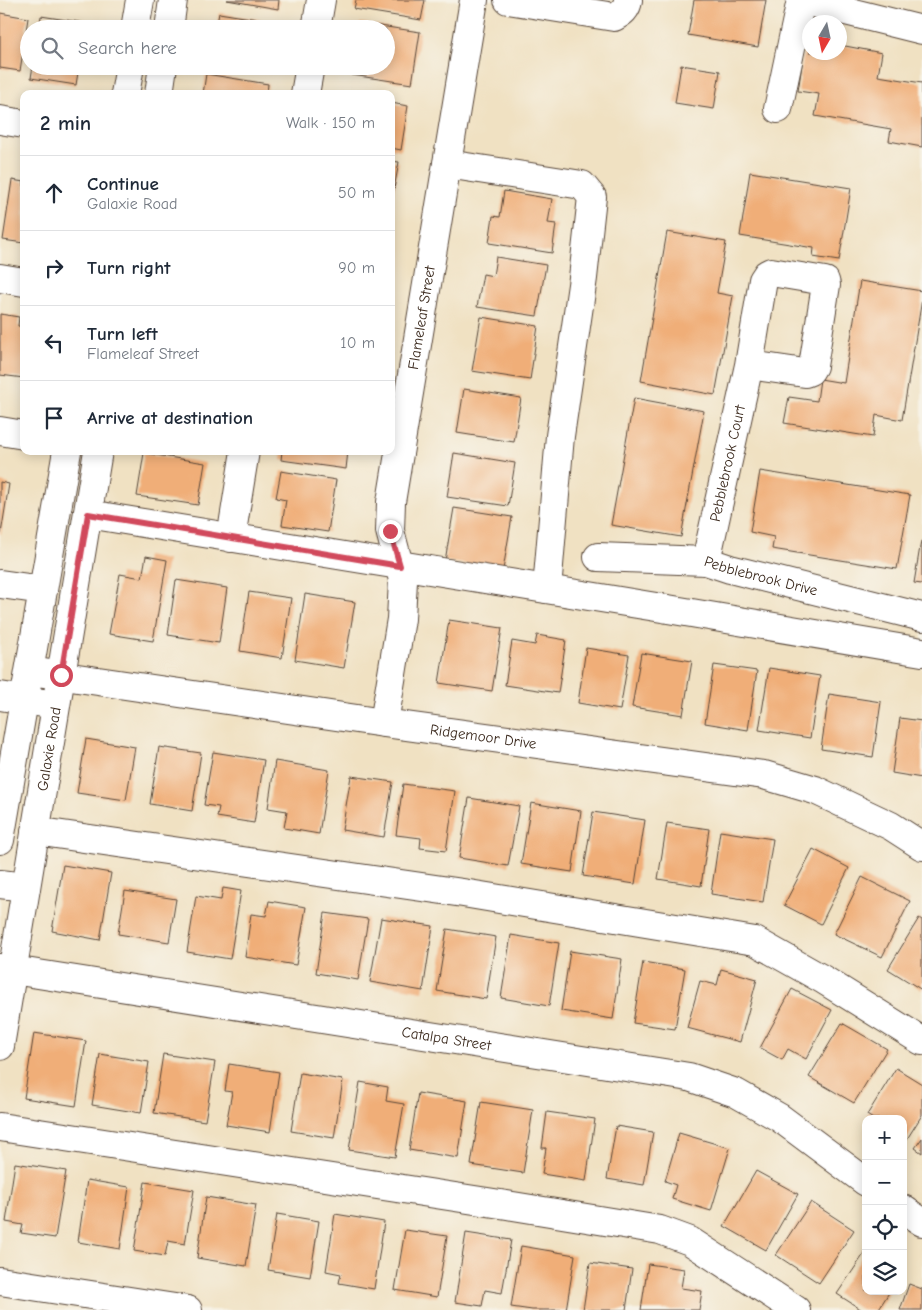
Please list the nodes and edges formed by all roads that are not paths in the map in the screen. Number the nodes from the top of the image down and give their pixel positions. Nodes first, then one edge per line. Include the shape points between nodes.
1 (140, 0) edge
2 (173, 0) edge
3 (321, 0) edge
4 (474, 0) edge
5 (508, 0) edge
6 (628, 0) edge
7 (137, 20) edge
8 (170, 20) edge
9 (318, 20) edge
10 (922, 30) edge
11 (128, 75) edge
12 (162, 75) edge
13 (308, 75) edge
14 (126, 90) edge
15 (160, 90) edge
16 (306, 90) edge
17 (778, 109) dead end
18 (0, 120) edge
19 (20, 123) edge
20 (447, 164) junction
21 (0, 278) edge
22 (20, 281) edge
23 (749, 366) dead end
24 (0, 431) edge
25 (20, 434) edge
26 (66, 455) edge
27 (97, 455) edge
28 (244, 455) edge
29 (88, 514) junction
30 (231, 538) junction
31 (598, 557) dead end
32 (706, 561) junction
33 (400, 566) junction
34 (0, 584) edge
35 (547, 589) junction
36 (43, 590) junction
37 (922, 617) edge
38 (922, 652) edge
39 (30, 671) junction
40 (61, 675) junction
41 (12, 698) edge
42 (55, 704) junction
43 (384, 723) junction
44 (35, 831) junction
45 (0, 840) edge
46 (922, 846) edge
47 (13, 886) edge
48 (6, 969) edge
49 (922, 1042) edge
50 (0, 1046) edge
51 (0, 1127) edge
52 (862, 1179) edge
53 (907, 1212) edge
54 (922, 1222) edge
55 (0, 1281) edge
56 (188, 1310) edge
57 (796, 1310) edge

1 - 7 street
2 - 8 street
3 - 9 street
4 - 20 street, Flameleaf Street
5 - 6 street via 614,17 623,12
10 - 17 street via 801,0
11 - 14 street
12 - 15 street
13 - 16 street
18 - 19 street
20 - 33 street, Flameleaf Street via 391,502 390,531
20 - 35 street via 582,185 592,196 560,436
21 - 22 street
23 - 32 street, Pebblebrook Court
24 - 25 street
26 - 36 street, Galaxie Road
27 - 29 street, Galaxie Road
28 - 30 street
29 - 30 street
29 - 40 street, Galaxie Road
30 - 33 street
31 - 32 street, Pebblebrook Drive
32 - 37 street, Pebblebrook Drive
33 - 35 street
33 - 43 street, Flameleaf Street via 403,580 401,619
34 - 36 street
35 - 38 street
36 - 39 street, Galaxie Road
39 - 40 street, Ridgemoor Drive
39 - 41 street, Galaxie Road
40 - 42 street, Galaxie Road
40 - 43 street, Ridgemoor Drive
41 - 42 street
41 - 45 street, Galaxie Road
42 - 44 street, Galaxie Road
43 - 46 street, Ridgemoor Drive via 764,775 815,790 891,826
44 - 47 street, Galaxie Road
44 - 49 street via 463,893 755,941
47 - 48 street, Galaxie Road
48 - 50 street, Galaxie Road
48 - 52 street, Catalpa Street via 688,1077 736,1093 780,1118
51 - 57 street via 660,1230 690,1241
53 - 54 street
55 - 56 street

